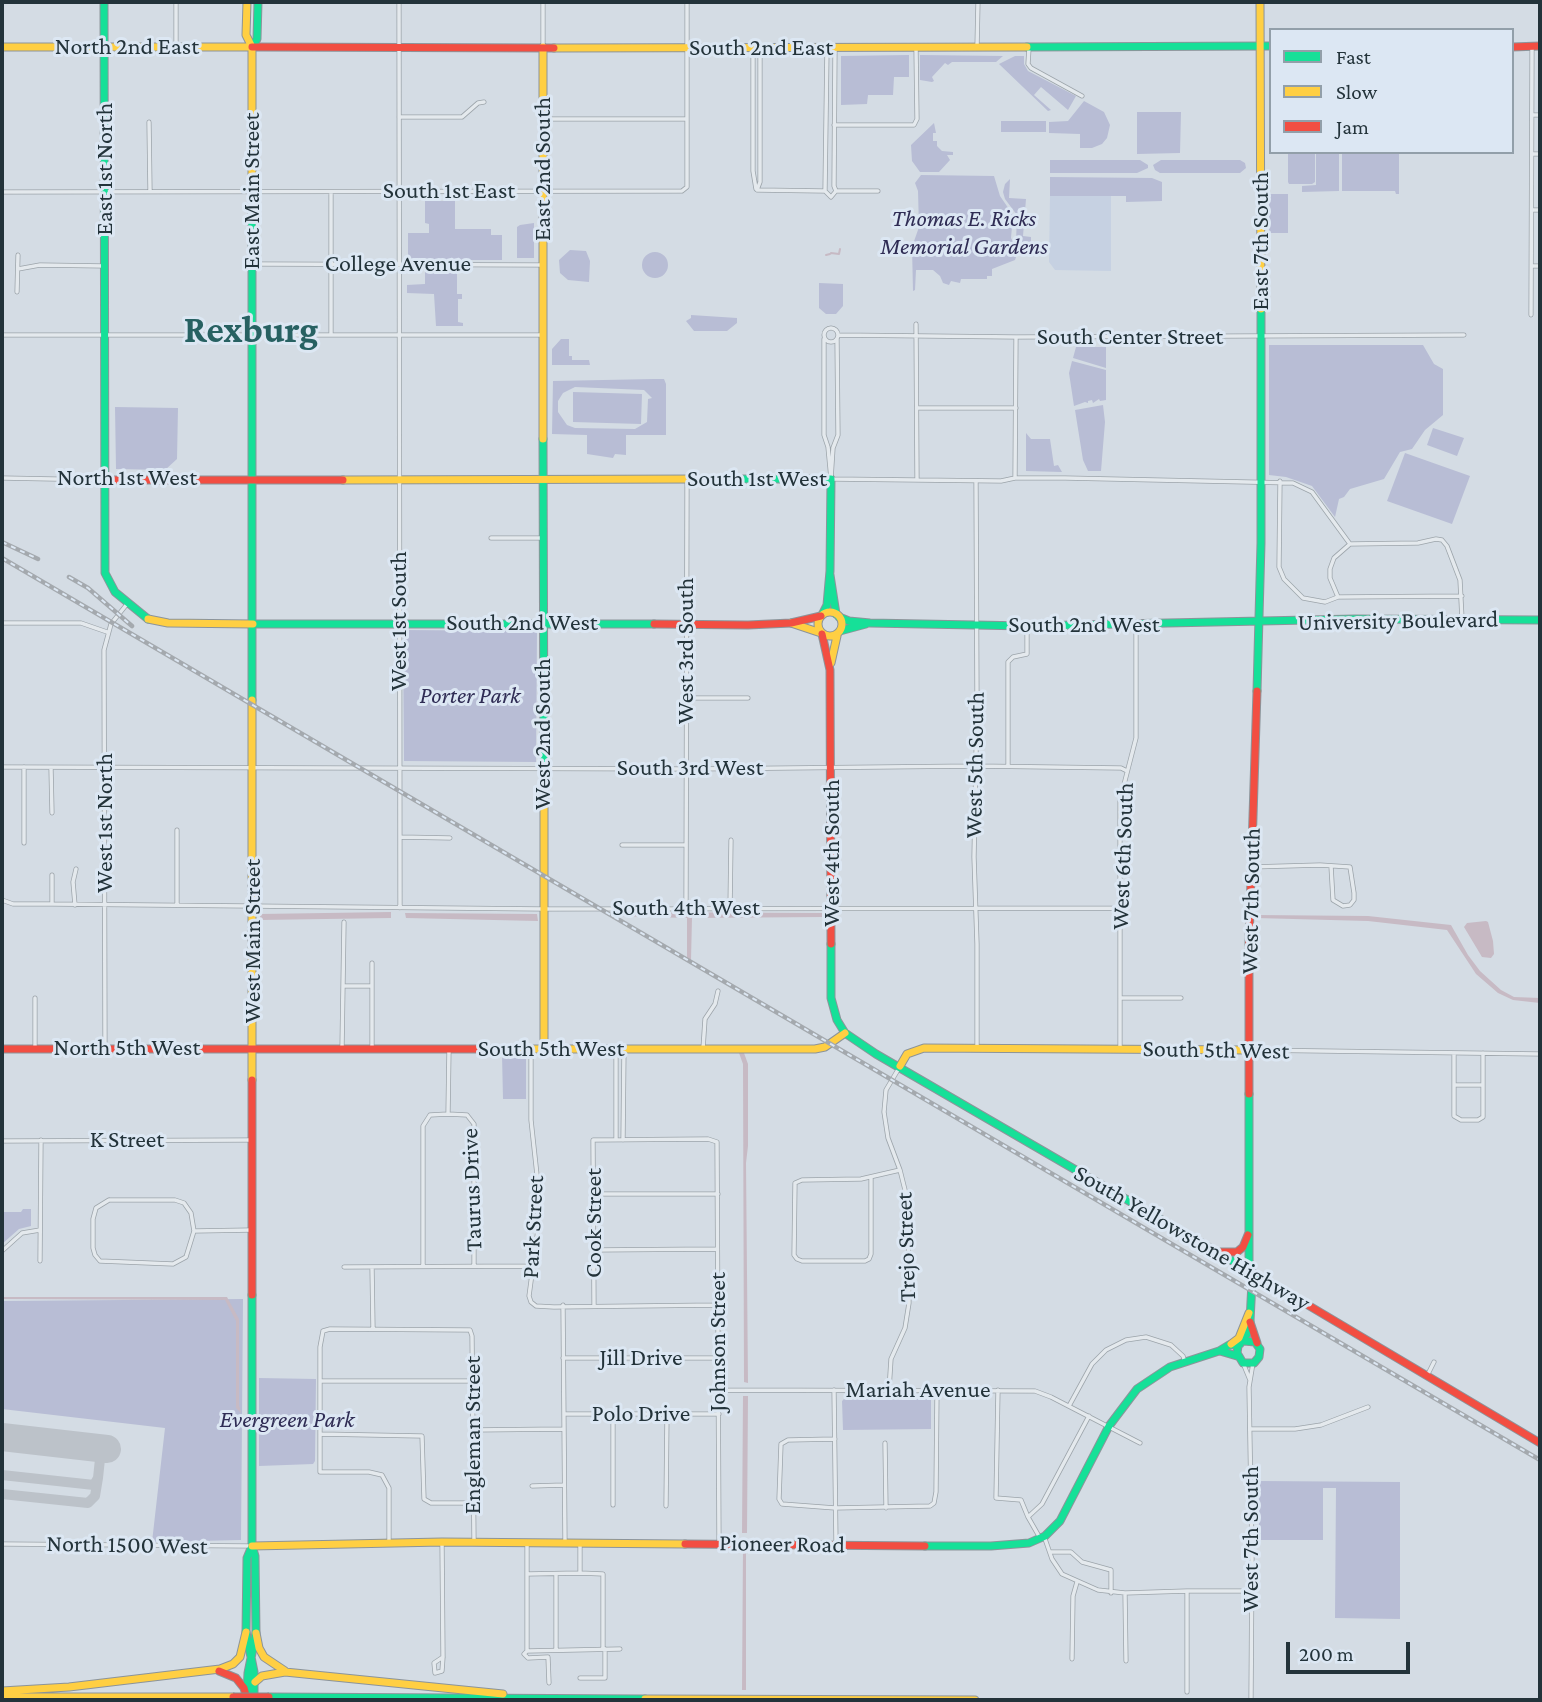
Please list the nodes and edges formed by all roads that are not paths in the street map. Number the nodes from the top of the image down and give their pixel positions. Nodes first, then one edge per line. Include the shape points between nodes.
1 (104, 2) edge
2 (176, 2) edge
3 (247, 2) edge
4 (258, 2) edge
5 (398, 2) edge
6 (544, 2) edge
7 (687, 2) edge
8 (978, 2) edge
9 (1260, 2) edge
10 (398, 46) junction
11 (1261, 46) junction
12 (1269, 46) edge
13 (1536, 46) edge
14 (2, 47) edge
15 (104, 47) junction
16 (176, 47) junction
17 (252, 47) junction
18 (543, 47) junction
19 (688, 47) junction
20 (977, 47) junction
21 (1514, 47) edge
22 (757, 48) junction
23 (831, 48) junction
24 (916, 48) junction
25 (1029, 48) junction
26 (1082, 96) dead end
27 (484, 102) dead end
28 (1532, 115) junction
29 (1540, 116) edge
30 (399, 117) junction
31 (543, 119) junction
32 (687, 119) junction
33 (149, 122) dead end
34 (838, 125) junction
35 (1532, 154) junction
36 (1540, 154) edge
37 (835, 188) junction
38 (105, 191) junction
39 (149, 191) junction
40 (252, 191) junction
41 (399, 191) junction
42 (543, 191) junction
43 (825, 191) junction
44 (878, 191) dead end
45 (2, 192) edge
46 (331, 192) junction
47 (1532, 210) junction
48 (1540, 210) edge
49 (18, 255) dead end
50 (252, 264) junction
51 (331, 264) junction
52 (399, 264) junction
53 (105, 265) junction
54 (543, 265) junction
55 (1532, 266) junction
56 (1540, 266) edge
57 (18, 269) junction
58 (17, 292) dead end
59 (1531, 315) dead end
60 (916, 324) dead end
61 (2, 335) edge
62 (105, 335) junction
63 (253, 335) junction
64 (331, 335) junction
65 (399, 335) junction
66 (542, 335) junction
67 (1464, 335) dead end
68 (916, 336) junction
69 (838, 337) junction
70 (1016, 337) junction
71 (1260, 337) junction
72 (824, 339) junction
73 (917, 408) junction
74 (1016, 408) junction
75 (2, 478) edge
76 (1016, 478) junction
77 (253, 479) junction
78 (400, 479) junction
79 (542, 479) junction
80 (687, 479) junction
81 (831, 479) junction
82 (105, 480) junction
83 (917, 480) junction
84 (976, 481) junction
85 (1261, 481) junction
86 (1280, 481) junction
87 (491, 538) dead end
88 (542, 538) junction
89 (1350, 544) junction
90 (830, 571) junction
91 (1462, 596) junction
92 (1338, 597) junction
93 (127, 604) junction
94 (822, 615) junction
95 (837, 615) junction
96 (1462, 619) junction
97 (1540, 620) edge
98 (542, 622) junction
99 (2, 623) edge
100 (791, 623) junction
101 (870, 623) junction
102 (1257, 623) junction
103 (253, 624) junction
104 (400, 624) junction
105 (687, 624) junction
106 (1136, 624) junction
107 (976, 625) junction
108 (1027, 626) junction
109 (107, 632) junction
110 (839, 632) junction
111 (822, 633) junction
112 (830, 670) junction
113 (686, 698) junction
114 (748, 698) dead end
115 (832, 766) junction
116 (975, 766) junction
117 (1008, 766) junction
118 (2, 767) edge
119 (24, 768) junction
120 (51, 768) junction
121 (106, 768) junction
122 (253, 768) junction
123 (399, 768) junction
124 (544, 769) junction
125 (686, 769) junction
126 (1127, 771) junction
127 (52, 813) dead end
128 (177, 830) dead end
129 (400, 838) junction
130 (450, 838) dead end
131 (731, 840) dead end
132 (24, 843) dead end
133 (622, 845) dead end
134 (686, 845) junction
135 (1331, 866) junction
136 (1251, 867) junction
137 (76, 869) dead end
138 (52, 875) dead end
139 (2, 901) edge
140 (52, 904) junction
141 (106, 904) junction
142 (75, 905) junction
143 (177, 905) junction
144 (253, 907) junction
145 (974, 907) junction
146 (400, 908) junction
147 (686, 908) junction
148 (730, 908) junction
149 (830, 908) junction
150 (1120, 908) junction
151 (543, 909) junction
152 (344, 922) dead end
153 (372, 963) dead end
154 (343, 986) junction
155 (372, 986) junction
156 (718, 990) dead end
157 (35, 998) dead end
158 (1120, 998) junction
159 (1181, 998) dead end
160 (845, 1033) junction
161 (105, 1048) junction
162 (342, 1048) junction
163 (372, 1048) junction
164 (2, 1049) edge
165 (36, 1049) junction
166 (253, 1049) junction
167 (449, 1049) junction
168 (531, 1049) junction
169 (544, 1049) junction
170 (620, 1049) junction
171 (703, 1049) junction
172 (977, 1049) junction
173 (1119, 1049) junction
174 (1249, 1050) junction
175 (1454, 1053) junction
176 (1483, 1053) junction
177 (1540, 1054) edge
178 (900, 1066) junction
179 (1454, 1085) junction
180 (1483, 1085) junction
181 (448, 1114) junction
182 (41, 1140) junction
183 (253, 1140) junction
184 (616, 1140) junction
185 (623, 1140) junction
186 (2, 1141) edge
187 (900, 1170) junction
188 (871, 1178) junction
189 (593, 1194) junction
190 (718, 1194) junction
191 (40, 1230) junction
192 (252, 1230) junction
193 (194, 1231) junction
194 (1250, 1231) junction
195 (718, 1249) junction
196 (593, 1250) junction
197 (2, 1251) edge
198 (1217, 1252) junction
199 (40, 1261) dead end
200 (423, 1266) junction
201 (474, 1266) junction
202 (533, 1266) junction
203 (344, 1267) dead end
204 (372, 1267) junction
205 (1250, 1271) junction
206 (594, 1305) junction
207 (718, 1305) junction
208 (563, 1306) junction
209 (1250, 1317) junction
210 (373, 1329) junction
211 (1242, 1343) junction
212 (1257, 1344) junction
213 (1229, 1345) junction
214 (1219, 1351) junction
215 (564, 1358) junction
216 (718, 1358) junction
217 (1240, 1359) junction
218 (1185, 1362) junction
219 (1434, 1362) dead end
220 (1253, 1363) junction
221 (1427, 1376) junction
222 (1250, 1380) junction
223 (320, 1381) junction
224 (473, 1381) junction
225 (719, 1390) junction
226 (834, 1390) junction
227 (890, 1390) junction
228 (937, 1390) junction
229 (998, 1390) junction
230 (1069, 1406) junction
231 (1368, 1406) dead end
232 (564, 1413) junction
233 (613, 1414) junction
234 (667, 1414) junction
235 (719, 1414) junction
236 (1089, 1416) junction
237 (1109, 1426) junction
238 (564, 1429) junction
239 (1250, 1429) junction
240 (473, 1430) junction
241 (320, 1434) junction
242 (835, 1439) junction
243 (886, 1443) dead end
244 (1140, 1443) dead end
245 (1540, 1443) edge
246 (564, 1485) junction
247 (532, 1486) dead end
248 (473, 1503) junction
249 (613, 1505) dead end
250 (666, 1506) dead end
251 (835, 1508) junction
252 (886, 1508) junction
253 (1028, 1517) junction
254 (1042, 1537) junction
255 (389, 1542) junction
256 (442, 1542) junction
257 (474, 1542) junction
258 (527, 1543) junction
259 (565, 1543) junction
260 (580, 1543) junction
261 (719, 1543) junction
262 (2, 1544) edge
263 (836, 1544) junction
264 (252, 1546) junction
265 (1049, 1552) junction
266 (580, 1573) junction
267 (527, 1574) junction
268 (556, 1574) junction
269 (1077, 1582) junction
270 (1187, 1591) junction
271 (1252, 1591) junction
272 (1111, 1593) junction
273 (1125, 1593) junction
274 (246, 1632) junction
275 (256, 1633) junction
276 (556, 1649) junction
277 (604, 1649) junction
278 (620, 1649) dead end
279 (548, 1651) junction
280 (526, 1655) junction
281 (443, 1657) dead end
282 (548, 1657) junction
283 (251, 1659) junction
284 (1072, 1659) dead end
285 (1126, 1661) dead end
286 (210, 1670) junction
287 (290, 1673) junction
288 (580, 1678) dead end
289 (255, 1682) junction
290 (549, 1682) dead end
291 (2, 1691) edge
292 (1186, 1692) dead end
293 (2, 1697) edge
294 (561, 1698) junction
295 (1251, 1698) dead end
296 (247, 1700) edge
297 (254, 1700) edge
298 (975, 1700) edge

1 - 15 main road, East 1st North
2 - 16 street
3 - 17 main road, East Main Street via 246,35
4 - 17 main road, East Main Street via 257,39
5 - 10 street, West 1st South
6 - 18 street, East 2nd South
7 - 19 street
8 - 20 street
9 - 11 main road, East 7th South
10 - 17 main road, South 2nd East
10 - 18 main road, South 2nd East
10 - 30 street, West 1st South
11 - 12 main road, South 2nd East
11 - 25 main road, South 2nd East
11 - 71 main road, East 7th South
13 - 21 main road
13 - 28 street
14 - 15 main road, North 2nd East
15 - 16 main road, North 2nd East
15 - 38 main road, East 1st North
16 - 17 main road, North 2nd East
17 - 40 main road, East Main Street
18 - 19 main road, South 2nd East
18 - 31 main road, East 2nd South
19 - 22 main road, South 2nd East
19 - 32 street
20 - 24 main road, South 2nd East
20 - 25 main road, South 2nd East
22 - 23 main road, South 2nd East
22 - 43 street via 757,190
23 - 24 main road, South 2nd East
23 - 34 street
23 - 43 street
24 - 34 street via 914,125
25 - 26 street via 1031,68
27 - 30 street via 462,117
28 - 29 street
28 - 35 street
30 - 41 street, West 1st South
31 - 32 street
31 - 42 main road, East 2nd South
32 - 42 street, South 1st East via 687,187 682,191
33 - 39 street
34 - 37 street
35 - 36 street
35 - 47 street
37 - 43 street via 831,197
37 - 44 street
38 - 39 street, South 1st East
38 - 45 street, South 1st East
38 - 53 main road, East 1st North
39 - 40 street, South 1st East
40 - 46 street, South 1st East
40 - 50 main road, East Main Street
41 - 42 street, South 1st East
41 - 46 street, South 1st East
41 - 52 street, West 1st South
42 - 54 main road, East 2nd South
46 - 51 street
47 - 48 street
47 - 55 street
49 - 57 street
50 - 51 street, College Avenue
50 - 63 main road, East Main Street
51 - 52 street, College Avenue
51 - 64 street
52 - 54 street, College Avenue
52 - 65 street, West 1st South
53 - 57 street
53 - 62 main road, East 1st North
54 - 66 main road, East 2nd South
55 - 56 street
55 - 59 street
57 - 58 street
60 - 68 street
61 - 62 street
62 - 63 street
62 - 82 main road
63 - 64 street
63 - 77 main road, West Main Street
64 - 65 street
65 - 66 street
65 - 78 street, West 1st South
66 - 79 main road, West 2nd South
67 - 71 street, South Center Street
68 - 69 street, South Center Street
68 - 70 street, South Center Street
68 - 73 street
69 - 72 street via 832,342
69 - 72 street via 835,329 828,328
69 - 81 street via 838,435
70 - 71 street, South Center Street
70 - 74 street
71 - 85 main road, East 7th South
72 - 81 street via 824,435
73 - 74 street
73 - 83 street
74 - 76 street
75 - 82 street, North 1st West
76 - 84 street, South 1st West
76 - 85 street, South 1st West
77 - 78 main road, South 1st West
77 - 82 main road, North 1st West
77 - 103 main road, West Main Street
78 - 79 main road, South 1st West
78 - 104 street, West 1st South
79 - 80 main road, South 1st West
79 - 88 main road, West 2nd South
80 - 81 main road, South 1st West
80 - 105 street, West 3rd South
81 - 83 street, South 1st West
81 - 90 main road
82 - 93 main road via 105,573
83 - 84 street, South 1st West
84 - 107 street, West 5th South
85 - 86 street, South 1st West
85 - 102 main road, West 7th South
86 - 89 street, South 1st West via 1312,492
86 - 92 street via 1279,567 1284,579 1303,598 1325,603
87 - 88 street
88 - 98 main road, West 2nd South
89 - 91 street via 1442,540 1456,567
89 - 92 street via 1340,550 1330,569
90 - 94 main road
90 - 95 main road
91 - 92 street
91 - 96 street
93 - 103 main road, South 2nd West via 149,620
93 - 109 street
94 - 95 main road
94 - 100 main road, South 2nd West
94 - 111 main road via 818,624
95 - 101 main road, South 2nd West
95 - 110 main road via 842,624
96 - 97 main road, University Boulevard
96 - 102 main road, University Boulevard
98 - 104 main road, South 2nd West
98 - 105 main road, South 2nd West
98 - 124 main road, West 2nd South
99 - 109 street via 81,623
100 - 105 main road, South 2nd West
100 - 111 main road, South 2nd West
101 - 107 main road, South 2nd West
101 - 110 main road, South 2nd West
102 - 106 main road, South 2nd West
102 - 136 main road, West 7th South
103 - 104 main road, South 2nd West
103 - 122 main road, West Main Street
104 - 123 street, West 1st South
105 - 113 street, West 3rd South
106 - 108 main road, South 2nd West
106 - 126 street, West 6th South via 1136,738
107 - 108 main road, South 2nd West
107 - 116 street, West 5th South
108 - 117 street via 1027,654 1008,662
109 - 121 street, West 1st North
110 - 111 main road
110 - 112 main road, West 4th South
111 - 112 main road, West 4th South
112 - 115 main road, West 4th South
113 - 114 street
113 - 125 street, West 3rd South
115 - 116 street, South 3rd West
115 - 125 street, South 3rd West
115 - 149 main road, West 4th South
116 - 117 street, South 3rd West
116 - 145 street, West 5th South
117 - 126 street, South 3rd West
118 - 119 street, South 3rd West
119 - 120 street, South 3rd West
119 - 132 street
120 - 121 street, South 3rd West
120 - 127 street
121 - 122 street, South 3rd West
121 - 141 street, West 1st North
122 - 123 street, South 3rd West
122 - 144 main road, West Main Street
123 - 124 street, South 3rd West
123 - 129 street, West 1st South
124 - 125 street, South 3rd West
124 - 151 main road, West 2nd South
125 - 134 street, West 3rd South
126 - 150 street, West 6th South via 1121,800
128 - 143 street
129 - 130 street
129 - 146 street, West 1st South
131 - 148 street
133 - 134 street
134 - 147 street, West 3rd South
135 - 135 street via 1350,867 1354,893 1350,905 1333,900
135 - 136 street
136 - 174 main road, West 7th South
137 - 142 street
138 - 140 street
139 - 140 street, South 4th West
140 - 142 street, South 4th West
141 - 142 street, South 4th West
141 - 143 street, South 4th West
141 - 161 street, West 1st North
143 - 144 street, South 4th West
144 - 146 street, South 4th West
144 - 166 main road, West Main Street
145 - 149 street, South 4th West
145 - 150 street, South 4th West
145 - 172 street, West 5th South
146 - 151 street, South 4th West
147 - 148 street, South 4th West
147 - 151 street, South 4th West
148 - 149 street, South 4th West
149 - 160 main road, West 4th South via 831,998
150 - 158 street, West 6th South
151 - 169 main road, West 2nd South
152 - 154 street
153 - 155 street
154 - 155 street
154 - 162 street
155 - 163 street
156 - 171 street via 705,1019
157 - 165 street
158 - 159 street
158 - 173 street, West 6th South
160 - 171 main road, South 5th West via 815,1049
160 - 178 main road, South Yellowstone Highway
161 - 165 main road, North 5th West
161 - 166 main road, North 5th West
162 - 163 main road, South 5th West
162 - 166 main road, South 5th West
163 - 167 main road, South 5th West
164 - 165 main road, North 5th West
166 - 183 main road, West Main Street
167 - 168 main road, South 5th West
167 - 181 street, Taurus Drive
168 - 169 main road, South 5th West
168 - 202 street, Park Street via 531,1120 538,1188
169 - 170 main road, South 5th West
170 - 171 main road, South 5th West
170 - 184 street
170 - 185 street
172 - 173 main road, South 5th West
172 - 178 main road, South 5th West via 918,1049 907,1054
173 - 174 main road, South 5th West
174 - 175 street, South 5th West
174 - 194 main road, West 7th South
175 - 176 street, South 5th West
175 - 179 street
176 - 177 street, South 5th West
176 - 180 street
178 - 187 street, Trejo Street via 886,1090 884,1112
178 - 198 main road, South Yellowstone Highway
179 - 180 street
179 - 180 street via 1454,1116 1469,1120 1483,1117
181 - 200 street via 430,1115 422,1128
181 - 201 street, Taurus Drive via 467,1115 474,1124
182 - 183 street, K Street
182 - 186 street, K Street
182 - 191 street
183 - 192 main road, West Main Street
184 - 185 street
184 - 189 street, Cook Street via 593,1140
185 - 190 street, Johnson Street via 717,1142
187 - 188 street
187 - 227 street, Trejo Street via 908,1202 909,1303 905,1328 891,1359
188 - 188 street via 794,1183 797,1259 869,1259
189 - 190 street
189 - 196 street, Cook Street
190 - 195 street, Johnson Street
191 - 197 street via 22,1233
191 - 199 street
192 - 193 street
192 - 264 main road, West Main Street
193 - 193 street via 186,1257 173,1264 104,1262 95,1255 92,1235 96,1208 109,1200 180,1201 190,1209
194 - 198 main road via 1239,1251
194 - 205 main road, West 7th South
195 - 196 street
195 - 207 street, Johnson Street
196 - 206 street, Cook Street
198 - 205 main road, South Yellowstone Highway
200 - 201 street
200 - 204 street
201 - 202 street
202 - 208 street, Park Street via 529,1296 533,1304
203 - 204 street
204 - 210 street
205 - 209 main road, West 7th South
205 - 221 main road, South Yellowstone Highway
206 - 207 street
206 - 208 street
207 - 216 street, Johnson Street
208 - 215 street, Park Street
209 - 211 main road, West 7th South
209 - 212 main road, West 7th South
209 - 213 main road via 1239,1338
210 - 223 street via 321,1329
210 - 224 street, Engleman Street via 468,1329
211 - 212 main road
211 - 213 main road
211 - 217 main road via 1237,1350
212 - 220 main road via 1260,1353
213 - 214 main road
214 - 217 main road
214 - 218 main road
215 - 216 street, Jill Drive
215 - 232 street, Park Street
216 - 225 street, Johnson Street
217 - 220 main road
217 - 222 street, West 7th South
218 - 230 street via 1171,1345 1146,1337 1126,1340 1092,1364
218 - 237 main road via 1144,1383
219 - 221 street
220 - 222 street, West 7th South
221 - 245 main road, South Yellowstone Highway
222 - 239 street, West 7th South
223 - 224 street
223 - 241 street
224 - 240 street, Engleman Street
225 - 226 street, Mariah Avenue
225 - 235 street, Johnson Street
226 - 227 street, Mariah Avenue
226 - 242 street
227 - 228 street, Mariah Avenue
228 - 229 street, Mariah Avenue
228 - 252 street via 934,1503
229 - 230 street, Mariah Avenue via 1035,1391
229 - 253 street via 996,1498 1021,1500
230 - 236 street, Mariah Avenue
231 - 239 street via 1321,1425
232 - 233 street, Polo Drive
232 - 238 street, Park Street
233 - 234 street, Polo Drive
233 - 249 street
234 - 235 street, Polo Drive
234 - 250 street
235 - 261 street, Johnson Street
236 - 237 street, Mariah Avenue
236 - 253 street via 1042,1504
237 - 244 street, Mariah Avenue
237 - 254 main road via 1060,1521
238 - 240 street
238 - 246 street, Park Street
239 - 271 street, West 7th South
240 - 248 street, Engleman Street
241 - 248 street via 422,1436 424,1499
241 - 255 street via 320,1472 382,1475 389,1488
242 - 251 street
242 - 251 street via 783,1441 779,1449 779,1499 786,1506
243 - 252 street
246 - 247 street
246 - 259 street, Park Street
248 - 257 street, Engleman Street
251 - 252 street
251 - 263 street
253 - 254 street
254 - 263 main road, Pioneer Road via 991,1546
254 - 265 street
255 - 256 main road, Pioneer Road
255 - 264 main road, Pioneer Road
256 - 257 main road, Pioneer Road
256 - 281 street
257 - 258 main road, Pioneer Road
258 - 259 main road, Pioneer Road
258 - 267 street
259 - 260 main road, Pioneer Road
260 - 261 main road, Pioneer Road
260 - 266 street
261 - 263 main road, Pioneer Road
262 - 264 street, North 1500 West
264 - 274 main road, West Main Street via 247,1556
264 - 275 main road, West Main Street
265 - 269 street via 1062,1574
265 - 272 street via 1071,1552 1082,1562 1111,1570
266 - 268 street
266 - 277 street via 603,1574
267 - 268 street
267 - 280 street
268 - 276 street
269 - 272 street
269 - 284 street
270 - 271 street
270 - 273 street
270 - 292 street
271 - 295 street, West 7th South
272 - 273 street
273 - 285 street
274 - 283 main road, West Main Street
274 - 286 main road via 238,1660
275 - 283 main road, West Main Street
275 - 287 main road via 264,1657
276 - 277 street
276 - 279 street
277 - 278 street
277 - 288 street via 605,1678
279 - 280 street
279 - 282 street
280 - 282 street
282 - 290 street
283 - 289 main road, West Main Street
283 - 296 main road, West Main Street
286 - 291 main road
286 - 296 main road via 232,1675
287 - 289 main road via 267,1674
287 - 294 main road
289 - 297 main road, West Main Street
293 - 294 main road, bridge
294 - 298 main road

